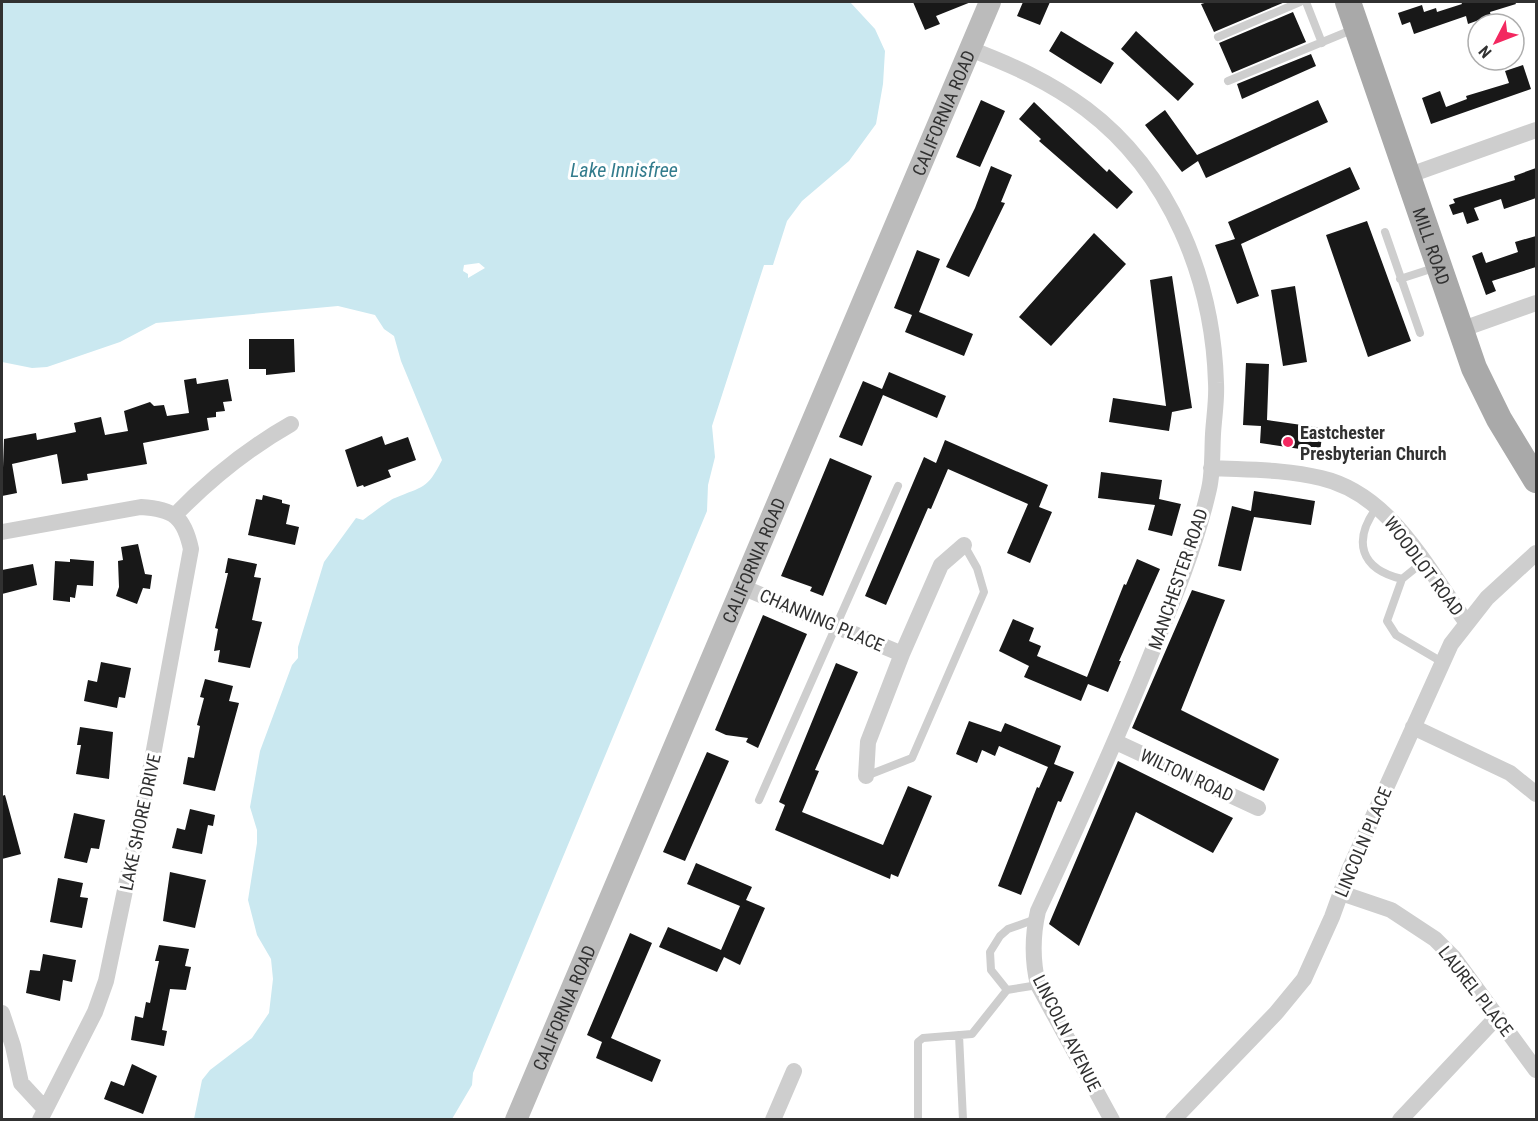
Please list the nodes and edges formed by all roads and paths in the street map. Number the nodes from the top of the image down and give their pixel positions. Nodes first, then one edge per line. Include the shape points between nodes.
1 (990, 2) edge
2 (1300, 2) edge
3 (1306, 2) edge
4 (1348, 2) edge
5 (1357, 28) junction
6 (1218, 37) dead end
7 (1322, 43) junction
8 (970, 49) junction
9 (1228, 81) dead end
10 (1536, 130) edge
11 (1407, 176) junction
12 (1385, 232) dead end
13 (1438, 266) junction
14 (1400, 279) junction
15 (1536, 303) edge
16 (1460, 330) junction
17 (1420, 333) dead end
18 (291, 424) dead end
19 (1210, 468) junction
20 (1536, 480) edge
21 (898, 486) dead end
22 (1378, 507) junction
23 (175, 515) junction
24 (2, 532) edge
25 (964, 544) joint
26 (1536, 553) edge
27 (1423, 562) junction
28 (1402, 579) junction
29 (742, 587) junction
30 (1467, 623) junction
31 (837, 627) junction
32 (902, 654) junction
33 (1442, 662) junction
34 (1413, 727) junction
35 (1116, 742) junction
36 (866, 776) joint
37 (1536, 794) edge
38 (759, 800) dead end
39 (1258, 808) dead end
40 (1341, 893) junction
41 (1036, 919) junction
42 (1033, 944) joint
43 (1038, 985) junction
44 (1007, 990) junction
45 (1496, 1018) junction
46 (3, 1021) edge
47 (958, 1035) junction
48 (1536, 1070) edge
49 (794, 1071) dead end
50 (42, 1114) edge
51 (516, 1119) edge
52 (773, 1119) edge
53 (918, 1119) edge
54 (963, 1119) edge
55 (1112, 1119) edge
56 (1173, 1119) edge
57 (1400, 1119) edge

1 - 8 main road, CALIFORNIA ROAD
2 - 6 lane
3 - 7 lane
4 - 5 main road, MILL ROAD
5 - 7 lane
5 - 11 main road, MILL ROAD
7 - 9 lane
8 - 19 street, MANCHESTER ROAD via 1029,72 1088,110 1139,160 1166,200 1186,239 1207,308 1216,384
8 - 29 main road, CALIFORNIA ROAD
10 - 11 street
11 - 13 main road, MILL ROAD
12 - 14 lane
13 - 14 lane
13 - 16 main road, MILL ROAD
14 - 17 lane
15 - 16 street
16 - 20 main road, MILL ROAD via 1499,419
18 - 23 street via 259,442 210,480
19 - 22 street, WOODLOT ROAD via 1319,477 1355,490
19 - 35 street, MANCHESTER ROAD via 1206,497 1181,580
21 - 31 lane
22 - 27 street, WOODLOT ROAD
22 - 28 lane via 1364,528 1364,554 1376,570
23 - 24 street via 141,507
23 - 50 street, LAKE SHORE DRIVE via 188,535 189,570 117,933 95,1012
25 - 32 street, CHANNING PLACE via 941,565
25 - 36 lane via 978,568 984,592 912,758
26 - 30 street, LINCOLN PLACE via 1486,598
27 - 28 lane
27 - 30 street, WOODLOT ROAD
28 - 33 lane via 1388,613 1389,627
29 - 31 street, CHANNING PLACE
29 - 51 main road, CALIFORNIA ROAD
30 - 33 street, LINCOLN PLACE
31 - 32 street, CHANNING PLACE
31 - 38 lane
32 - 36 street, CHANNING PLACE via 868,742
33 - 34 street, LINCOLN PLACE
34 - 37 street via 1510,773
34 - 40 street, LINCOLN PLACE
35 - 39 street, WILTON ROAD
35 - 41 street, MANCHESTER ROAD
40 - 45 street, LAUREL PLACE via 1390,910 1435,939 1454,958
40 - 56 street, LINCOLN PLACE via 1299,986
41 - 42 street, MANCHESTER ROAD
41 - 44 lane via 1008,929 990,952 991,970
42 - 43 street, LINCOLN AVENUE
43 - 44 lane
43 - 55 street, LINCOLN AVENUE
44 - 47 lane via 972,1034
45 - 48 street, LAUREL PLACE
45 - 57 street
46 - 50 street via 19,1065 21,1083
47 - 53 lane via 923,1038 918,1042
47 - 54 lane
49 - 52 street

